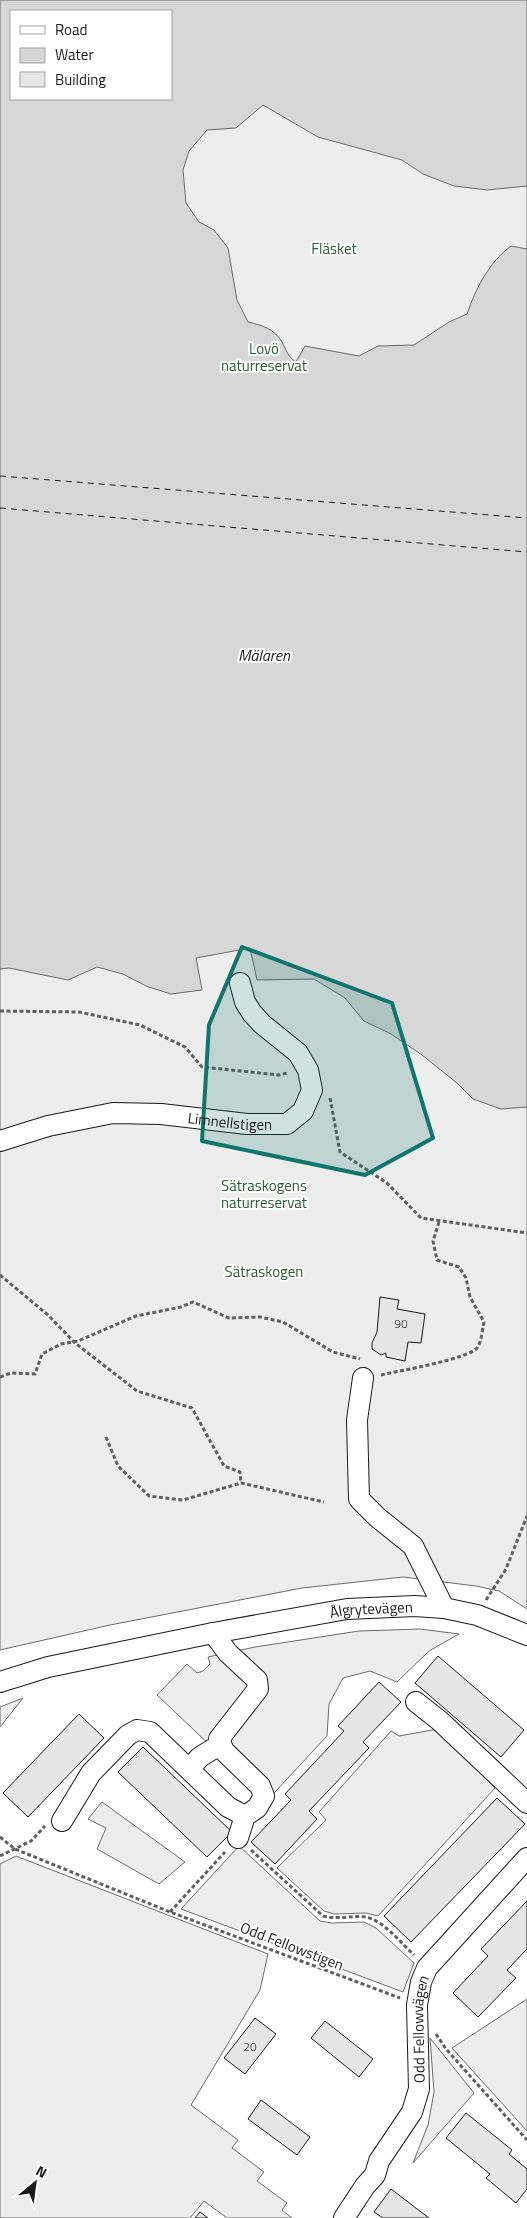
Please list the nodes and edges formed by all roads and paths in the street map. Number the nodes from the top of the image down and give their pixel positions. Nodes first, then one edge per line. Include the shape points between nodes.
1 (240, 983) dead end
2 (0, 1011) edge
3 (308, 1070) junction
4 (329, 1095) dead end
5 (0, 1141) edge
6 (439, 1222) junction
7 (527, 1233) edge
8 (0, 1275) edge
9 (73, 1342) junction
10 (0, 1376) edge
11 (363, 1378) junction
12 (106, 1437) dead end
13 (242, 1483) junction
14 (324, 1502) dead end
15 (527, 1516) edge
16 (444, 1608) junction
17 (477, 1615) junction
18 (212, 1633) junction
19 (527, 1635) edge
20 (0, 1682) edge
21 (416, 1702) dead end
22 (221, 1744) junction
23 (190, 1768) junction
24 (527, 1803) edge
25 (245, 1816) junction
26 (62, 1821) joint
27 (0, 1837) edge
28 (238, 1838) junction
29 (15, 1849) junction
30 (0, 1856) edge
31 (527, 1858) edge
32 (170, 1912) junction
33 (427, 1968) junction
34 (417, 2005) junction
35 (527, 2140) edge
36 (344, 2218) edge

1 - 3 street, Limnellstigen via 252,1013 298,1053
2 - 3 path via 78,1012 140,1024 185,1047 202,1067 279,1076
3 - 5 street, Limnellstigen via 312,1090 304,1111 287,1124 247,1124 161,1114 113,1114 48,1126
4 - 6 path via 340,1152 387,1183 421,1218
6 - 7 path
6 - 11 path via 433,1242 436,1260 459,1266 466,1278 470,1297 484,1322 479,1345 475,1350 450,1359
8 - 9 path via 48,1315
9 - 10 path via 42,1354 35,1374
9 - 11 path via 136,1316 181,1308 194,1302 229,1318 260,1317 283,1322 333,1352 363,1360
9 - 13 path via 137,1391 192,1408 224,1466 240,1472
11 - 16 street via 357,1420 359,1499 413,1546
12 - 13 path via 118,1466 149,1496 183,1500
13 - 14 path
15 - 17 path via 506,1569
16 - 17 street, Ålgrytevägen
16 - 18 street, Ålgrytevägen via 348,1609
17 - 19 street, Ålgrytevägen
18 - 20 street, Ålgrytevägen via 48,1667
18 - 22 street via 257,1680 258,1689 219,1738
21 - 24 street
22 - 23 street
22 - 25 street via 224,1751 260,1786 264,1796 257,1808
23 - 25 street via 228,1806
23 - 26 street via 150,1732 137,1730 91,1773
25 - 28 street
26 - 29 path via 55,1816 31,1841
27 - 29 path, Odd Fellowstigen
28 - 32 path
28 - 33 path via 323,1916 365,1917 377,1921
29 - 30 path
29 - 32 path, Odd Fellowstigen
31 - 33 street, Odd Fellowvägen
32 - 34 path, Odd Fellowstigen
33 - 34 street, Odd Fellowvägen
34 - 35 path via 446,2049
34 - 36 street, Odd Fellowvägen via 419,2089 412,2112 379,2161 375,2175

